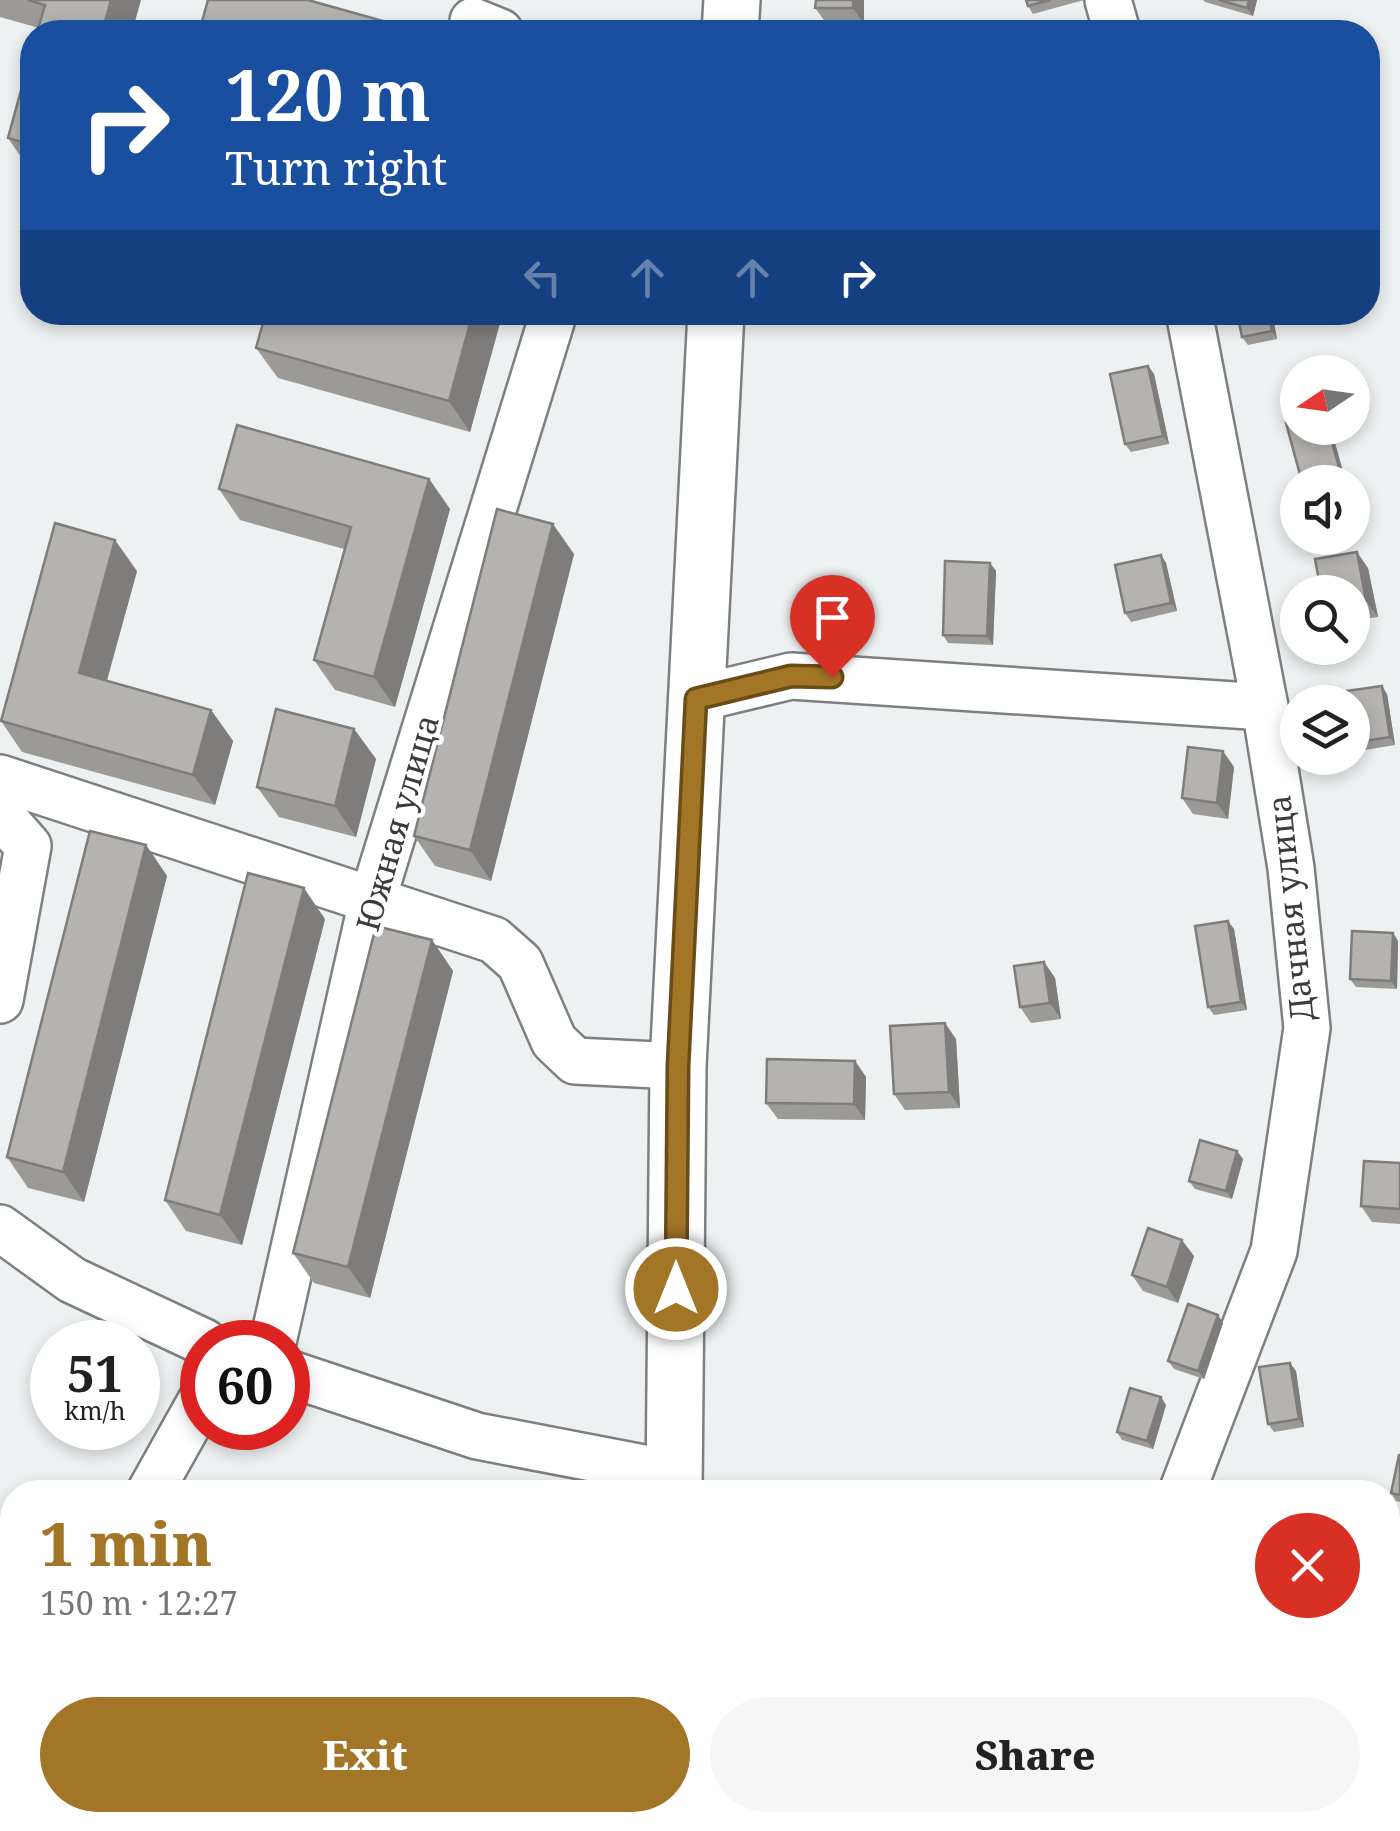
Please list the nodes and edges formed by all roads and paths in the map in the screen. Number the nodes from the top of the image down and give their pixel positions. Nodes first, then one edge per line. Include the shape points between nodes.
1 (550, 325) edge
2 (715, 325) edge
3 (1191, 325) edge
4 (696, 699) junction
5 (1266, 707) junction
6 (0, 778) edge
7 (0, 814) edge
8 (372, 902) junction
9 (0, 1000) edge
10 (678, 1066) junction
11 (0, 1228) edge
12 (278, 1320) edge
13 (180, 1331) edge
14 (310, 1380) edge
15 (180, 1438) edge
16 (157, 1480) edge
17 (661, 1480) edge
18 (674, 1480) edge
19 (1187, 1480) edge

1 - 8 street, Южная улица
2 - 4 main road
3 - 5 street, Дачная улица
4 - 5 street via 791,676
4 - 10 main road
5 - 19 street, Дачная улица via 1308,1028 1274,1251
6 - 8 street
7 - 9 street via 28,846
8 - 10 street via 494,940 520,962 554,1041 576,1061
8 - 12 street, Южная улица
10 - 18 main road
11 - 13 street via 72,1280
14 - 17 street via 477,1436
15 - 16 street

